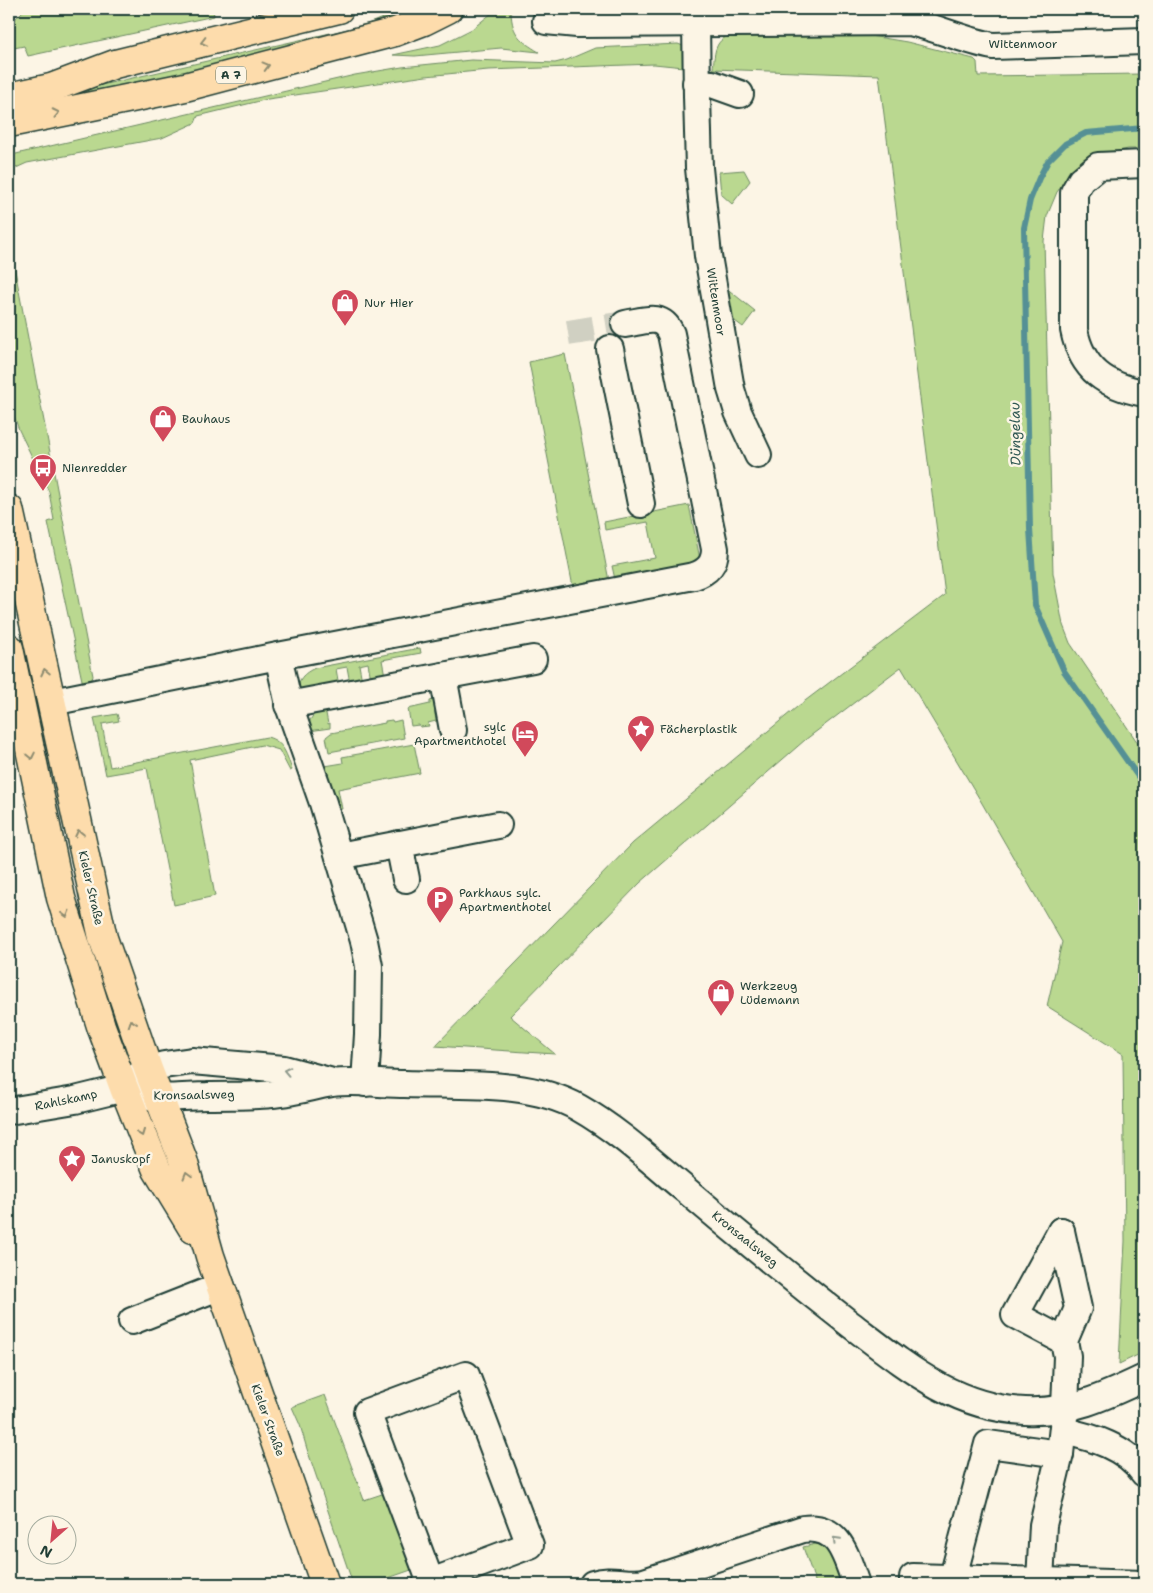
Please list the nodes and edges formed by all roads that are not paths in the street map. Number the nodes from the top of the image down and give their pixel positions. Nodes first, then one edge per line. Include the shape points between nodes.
1 (339, 9) edge
2 (448, 9) edge
3 (932, 18) edge
4 (546, 21) dead end
5 (696, 23) junction
6 (1144, 41) edge
7 (103, 68) junction
8 (9, 77) edge
9 (696, 83) junction
10 (740, 94) dead end
11 (9, 97) edge
12 (14, 124) edge
13 (1144, 164) edge
14 (625, 324) tunnel mouth
15 (610, 349) dead end
16 (1144, 393) edge
17 (758, 455) dead end
18 (641, 504) dead end
19 (9, 509) edge
20 (9, 648) edge
21 (278, 656) junction
22 (534, 659) dead end
23 (443, 676) junction
24 (52, 702) junction
25 (288, 705) junction
26 (453, 730) dead end
27 (498, 826) dead end
28 (398, 844) junction
29 (339, 856) junction
30 (406, 879) dead end
31 (148, 1069) junction
32 (334, 1083) junction
33 (365, 1083) junction
34 (124, 1088) junction
35 (159, 1098) junction
36 (9, 1111) edge
37 (210, 1256) junction
38 (221, 1286) junction
39 (132, 1320) dead end
40 (1064, 1341) dead end
41 (1144, 1378) edge
42 (1063, 1431) junction
43 (1144, 1473) edge
44 (952, 1577) junction
45 (1040, 1581) junction
46 (428, 1583) edge
47 (596, 1583) edge
48 (325, 1584) edge
49 (856, 1584) edge
50 (913, 1584) edge
51 (1144, 1584) edge

1 -> 7 main road
12 -> 2 main road, A 7 via 185,86 395,32
3 - 5 street, Wittenmoor via 910,22
3 - 6 street, Wittenmoor via 975,43 993,46
4 - 5 street, Wittenmoor via 577,24
5 - 9 street, Wittenmoor
7 - 8 main road
7 - 11 main road via 52,88
9 - 10 street via 712,84
9 - 17 street, Wittenmoor via 700,177 714,293 730,389
13 - 16 street via 1098,166 1081,180 1074,192 1074,330 1078,348 1095,372 1110,384
14 - 21 street via 660,320 668,325 671,334 715,549 715,556 704,573
15 - 18 street
24 -> 19 main road, Kieler Straße
20 -> 34 main road, Kieler Straße via 61,898
21 - 24 street
21 - 25 street
22 - 23 street
23 - 25 street
23 - 26 street
31 -> 24 main road, Kieler Straße via 103,938
25 - 29 street
27 - 28 street
28 - 29 street
28 - 30 street
29 - 33 street via 369,966
32 -> 31 street, Kronsaalsweg via 284,1069 204,1062
31 - 34 street, Kronsaalsweg
31 - 35 main road, Kieler Straße
32 - 33 street, Kronsaalsweg
32 - 35 street, Kronsaalsweg via 279,1094
33 - 42 street, Kronsaalsweg via 529,1091 578,1107 613,1129 897,1360 959,1397 994,1408 1028,1411
34 - 35 street, Kronsaalsweg
34 - 36 street, Rahlskamp
34 -> 37 main road, Kieler Straße via 157,1170
37 -> 35 main road, Kieler Straße via 183,1160
37 - 38 main road, Kieler Straße
38 - 39 street
38 - 48 main road, Kieler Straße
40 - 42 street via 1067,1356
41 - 42 street, Kronsaalsweg via 1096,1401
42 - 43 street via 1104,1443 1125,1454
42 - 44 street via 988,1444
42 - 45 street via 1043,1525
44 - 45 street
44 - 50 street via 913,1577
45 - 51 street
46 - 46 street via 530,1545 466,1375 366,1412
49 -> 47 street via 839,1542 830,1534 811,1528 644,1582

